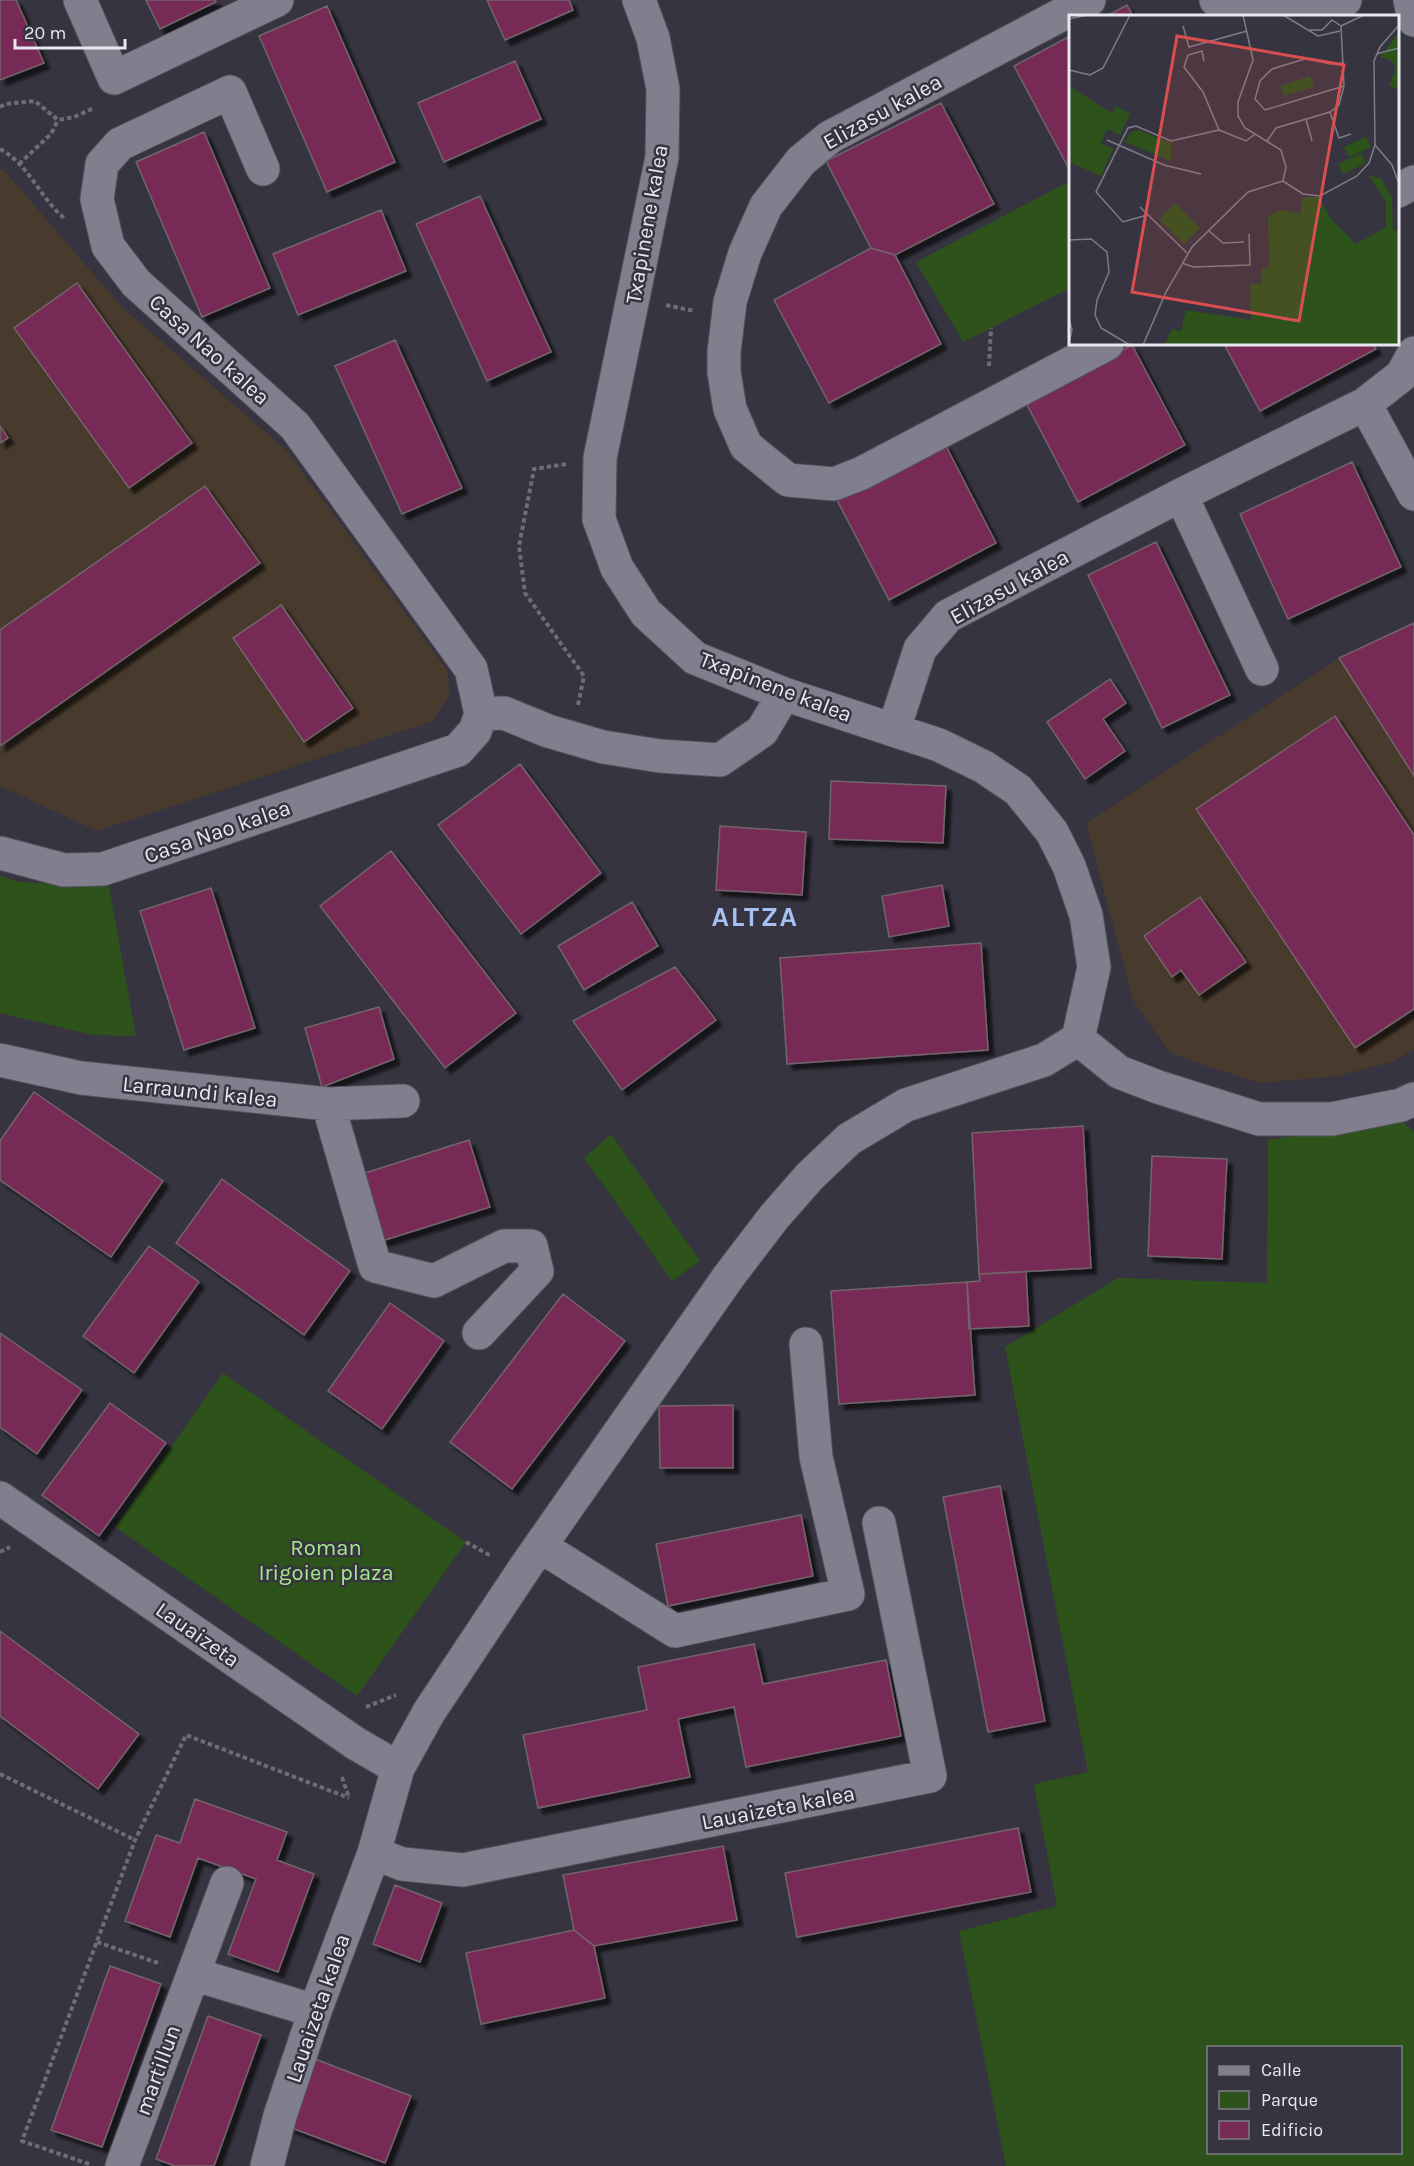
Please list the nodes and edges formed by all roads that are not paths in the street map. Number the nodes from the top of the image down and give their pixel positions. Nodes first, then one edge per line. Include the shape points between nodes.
1 (80, 0) edge
2 (277, 0) edge
3 (639, 0) edge
4 (1089, 0) edge
5 (1216, 0) edge
6 (1345, 0) edge
7 (1410, 0) edge
8 (1414, 21) edge
9 (263, 169) dead end
10 (1414, 182) edge
11 (1399, 190) edge
12 (1105, 345) edge
13 (1414, 353) edge
14 (1365, 404) junction
15 (1414, 494) edge
16 (1181, 495) junction
17 (1262, 669) dead end
18 (784, 694) junction
19 (481, 714) junction
20 (894, 729) junction
21 (0, 853) edge
22 (1078, 1039) junction
23 (0, 1060) edge
24 (1414, 1099) edge
25 (403, 1101) dead end
26 (328, 1104) junction
27 (479, 1334) dead end
28 (806, 1344) dead end
29 (6, 1510) edge
30 (879, 1523) dead end
31 (540, 1546) junction
32 (398, 1768) junction
33 (374, 1853) junction
34 (227, 1883) dead end
35 (193, 1974) junction
36 (315, 2011) junction
37 (122, 2166) edge
38 (267, 2166) edge

1 - 2 street via 114,78
3 - 18 street, Txapinene kalea via 653,38 663,88 662,157 600,458 599,519 617,568 646,613 694,658
4 - 12 street, Elizasu kalea via 830,137 801,161 766,206 745,253 730,302 724,372 730,409 746,446 788,480 834,484
5 - 6 street via 1256,9 1295,11
7 - 8 street
9 - 19 street, Casa Nao kalea via 230,92 120,144 102,164 97,200 108,246 136,282 295,426 471,669
10 - 11 street
13 - 14 street, Elizasu kalea via 1402,375
14 - 15 street
14 - 16 street, Elizasu kalea
16 - 17 street
16 - 20 street, Elizasu kalea via 948,616 920,649
18 - 19 street via 762,731 720,760 603,747 504,713
18 - 20 street, Txapinene kalea
19 - 21 street, Casa Nao kalea via 475,731 458,750 103,869 64,870
20 - 22 street, Txapinene kalea via 939,745 1010,784 1052,832 1086,915 1094,967
22 - 24 street via 1119,1072 1260,1119 1332,1119
22 - 31 street, Lauaizeta kalea via 1044,1060 906,1104 849,1139 774,1217 729,1276
23 - 26 street, Larraundi kalea via 81,1078
25 - 26 street, Larraundi kalea
26 - 27 street via 375,1266 434,1281 504,1246 531,1246 537,1271
28 - 31 street via 816,1457 848,1594 675,1631
29 - 32 street, Lauaizeta
30 - 33 street, Lauaizeta kalea via 930,1776 463,1870 402,1864
31 - 32 street, Lauaizeta kalea via 429,1712
32 - 33 street, Lauaizeta kalea
33 - 36 street, Lauaizeta kalea
34 - 35 street, martillun
35 - 36 street
35 - 37 street, martillun
36 - 38 street, Lauaizeta kalea

